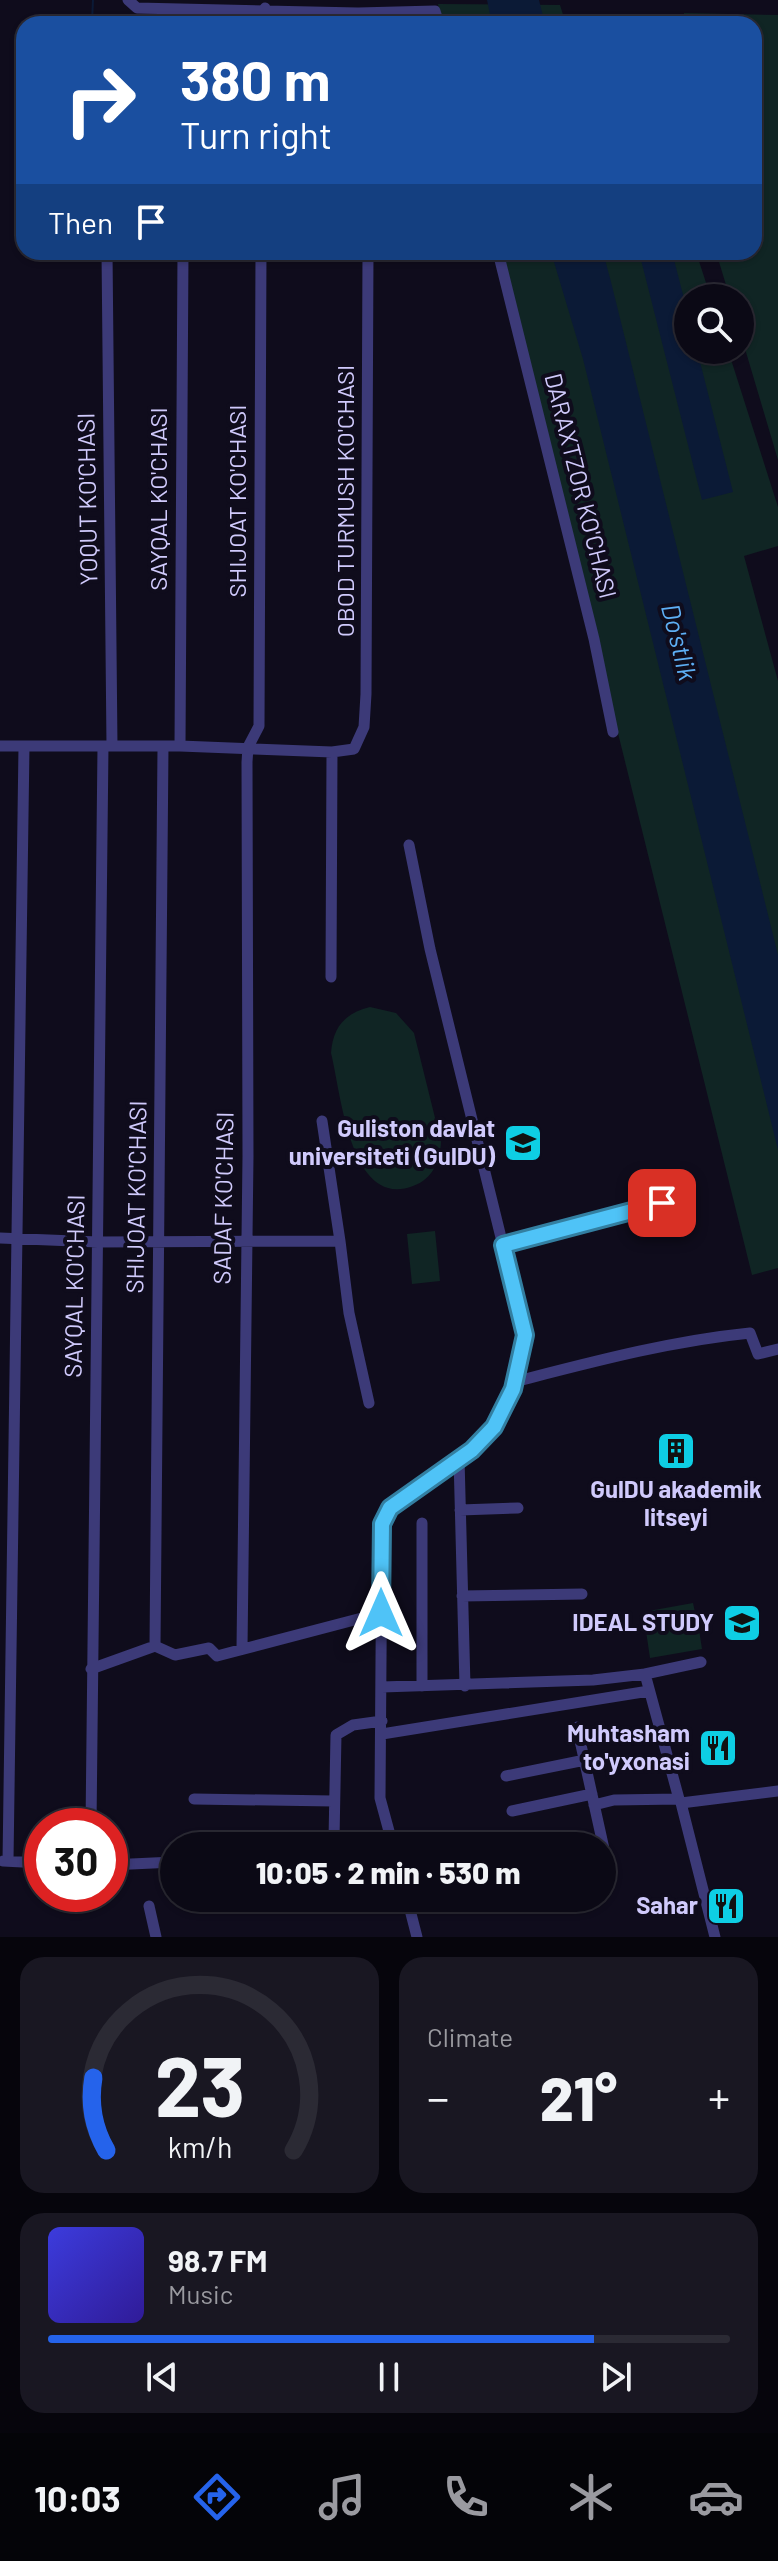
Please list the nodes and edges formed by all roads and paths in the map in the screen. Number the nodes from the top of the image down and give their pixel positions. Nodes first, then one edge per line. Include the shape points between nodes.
1 (128, 0) edge
2 (269, 5) edge
3 (345, 16) edge
4 (381, 16) edge
5 (437, 16) edge
6 (107, 260) edge
7 (183, 260) edge
8 (261, 260) edge
9 (368, 260) edge
10 (500, 260) edge
11 (613, 732) dead end
12 (0, 746) edge
13 (24, 746) junction
14 (108, 746) junction
15 (180, 746) junction
16 (163, 747) junction
17 (248, 747) junction
18 (332, 752) junction
19 (409, 845) dead end
20 (331, 977) dead end
21 (322, 1121) dead end
22 (690, 1195) dead end
23 (0, 1238) edge
24 (17, 1238) junction
25 (245, 1241) junction
26 (340, 1241) junction
27 (98, 1242) junction
28 (158, 1242) junction
29 (503, 1245) junction
30 (778, 1349) edge
31 (514, 1382) junction
32 (369, 1403) dead end
33 (459, 1458) junction
34 (518, 1508) dead end
35 (460, 1510) junction
36 (422, 1523) dead end
37 (582, 1594) dead end
38 (462, 1596) junction
39 (381, 1613) junction
40 (155, 1646) junction
41 (242, 1649) junction
42 (701, 1662) dead end
43 (91, 1669) junction
44 (645, 1674) junction
45 (422, 1686) junction
46 (465, 1686) junction
47 (382, 1687) junction
48 (649, 1691) junction
49 (382, 1727) junction
50 (577, 1727) dead end
51 (585, 1760) junction
52 (506, 1776) dead end
53 (778, 1791) edge
54 (194, 1799) dead end
55 (593, 1800) junction
56 (333, 1801) junction
57 (680, 1801) junction
58 (91, 1808) edge
59 (512, 1811) dead end
60 (334, 1832) edge
61 (389, 1832) edge
62 (600, 1832) edge
63 (4, 1861) edge
64 (24, 1862) edge
65 (160, 1863) edge
66 (128, 1864) edge
67 (149, 1906) dead end
68 (411, 1912) edge
69 (156, 1937) edge
70 (417, 1937) edge
71 (715, 1937) edge

1 - 2 street via 137,8
2 - 3 street
4 - 5 street via 435,11
6 - 14 street, YOQUT KO'CHASI
7 - 15 street, SAYQAL KO'CHASI
8 - 17 street, SHIJOAT KO'CHASI via 259,726
9 - 18 street, OBOD TURMUSH KO'CHASI via 364,727 354,749
10 - 11 street, DARAXTZOR KO'CHASI
12 - 13 street
13 - 14 street
13 - 24 street
14 - 16 street
14 - 27 street, SAYQAL KO'CHASI
15 - 16 street
15 - 17 street
16 - 28 street, SHIJOAT KO'CHASI
17 - 18 street
17 - 25 street, SADAF KO'CHASI
18 - 20 street
19 - 29 street
21 - 26 street
22 - 29 street
23 - 24 street
24 - 27 street
24 - 63 street
25 - 26 street
25 - 28 street
25 - 41 street, SADAF KO'CHASI
26 - 32 street
27 - 28 street
27 - 43 street, SAYQAL KO'CHASI
28 - 40 street, SHIJOAT KO'CHASI
29 - 31 street via 525,1335
30 - 31 street via 758,1354 750,1333 727,1335
31 - 33 street via 494,1427
33 - 35 street
33 - 39 street via 390,1508 382,1524
34 - 35 street
35 - 38 street
36 - 45 street
37 - 38 street
38 - 46 street
39 - 41 street
39 - 47 street
40 - 41 street via 175,1655 209,1648 217,1656
40 - 43 street
42 - 44 street
43 - 58 street, SAYQAL KO'CHASI
44 - 46 street
44 - 48 street
45 - 46 street
45 - 47 street
47 - 49 street
48 - 49 street
48 - 57 street
49 - 56 street via 353,1725 336,1735
49 - 61 street via 380,1798
50 - 51 street
51 - 52 street
51 - 55 street
53 - 57 street
54 - 56 street
55 - 57 street
55 - 59 street
55 - 62 street
56 - 60 street
57 - 71 street
63 - 64 street
65 - 66 street
67 - 69 street
68 - 70 street

